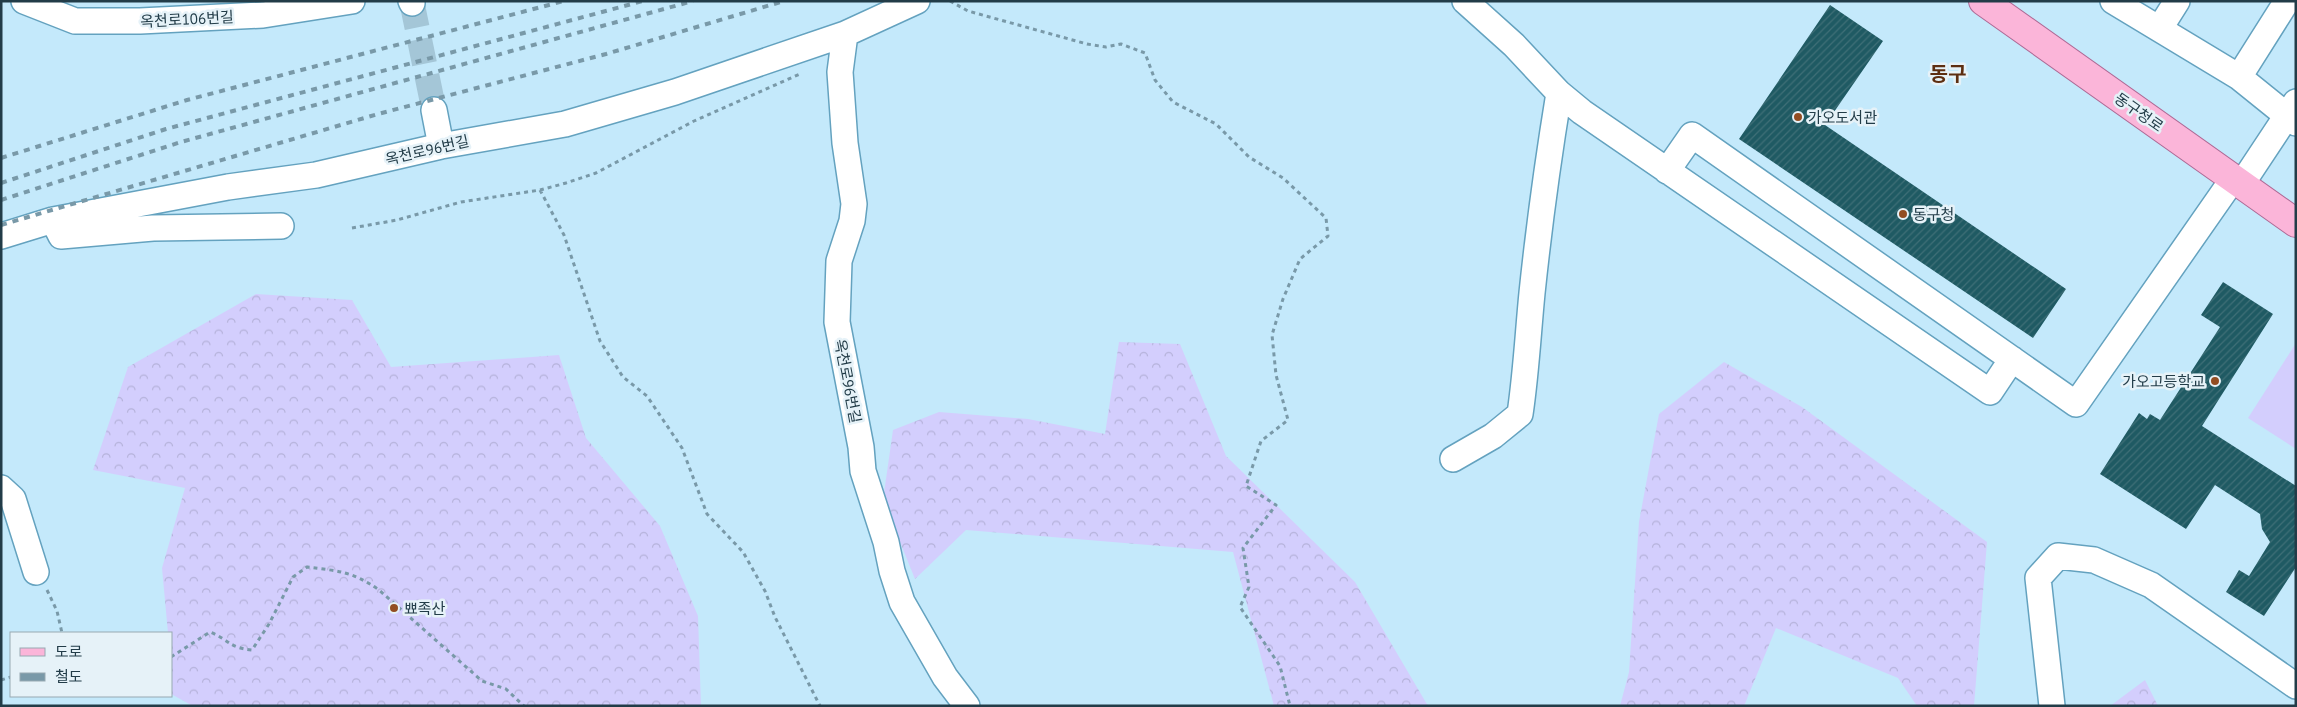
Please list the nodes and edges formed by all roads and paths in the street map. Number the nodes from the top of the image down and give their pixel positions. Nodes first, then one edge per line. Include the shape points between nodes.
1 (24, 1) edge
2 (352, 1) edge
3 (917, 1) edge
4 (950, 1) edge
5 (1465, 1) edge
6 (1983, 1) edge
7 (2113, 1) edge
8 (2177, 1) edge
9 (2287, 1) edge
10 (2160, 28) junction
11 (845, 34) junction
12 (802, 73) dead end
13 (2239, 77) junction
14 (1559, 93) junction
15 (434, 110) tunnel mouth
16 (2293, 114) edge
17 (441, 146) junction
18 (1667, 171) junction
19 (2237, 182) junction
20 (540, 190) junction
21 (54, 220) junction
22 (2296, 223) edge
23 (281, 226) dead end
24 (352, 228) dead end
25 (1, 236) edge
26 (2012, 359) junction
27 (1453, 459) dead end
28 (1, 488) edge
29 (36, 572) joint
30 (62, 632) edge
31 (172, 656) edge
32 (2296, 686) edge
33 (524, 706) edge
34 (820, 706) edge
35 (967, 706) edge
36 (1290, 706) edge
37 (2052, 706) edge

1 - 2 street, 옥천로106번길 via 75,21 140,21 263,15
3 - 11 street, 옥천로96번길
4 - 36 path via 968,12 1088,44 1106,47 1122,44 1145,53 1155,80 1173,102 1216,124 1249,157 1283,178 1326,218 1328,236 1300,260 1272,335 1276,375 1288,420 1261,441 1246,486 1276,505 1242,548 1249,587 1240,607 1280,666
5 - 14 street via 1514,45
6 - 19 main road, 동구청로
7 - 10 street
8 - 10 street
9 - 13 street
10 - 13 street
11 - 17 street, 옥천로96번길 via 676,92 565,124
11 - 35 street, 옥천로96번길 via 840,72 845,143 854,204 839,261 836,322 863,471 902,602 945,677
12 - 20 path via 694,121 596,172
13 - 16 street
14 - 18 street
14 - 27 street via 1544,186 1520,414 1494,436
15 - 17 street
16 - 19 street
17 - 21 street, 옥천로96번길 via 316,174 210,190
18 - 26 street via 1990,392
18 - 26 street via 1692,135
19 - 22 main road, 동구청로
19 - 26 street via 2076,404
20 - 24 path via 461,202 397,220
20 - 34 path via 564,235 600,341 623,377 646,396 682,448 707,514 743,552
21 - 23 street via 62,236 75,237 153,228
21 - 25 street, 옥천로96번길
28 - 29 street via 13,499
29 - 30 path via 57,610
31 - 33 path via 210,632 236,649 252,650 293,577 307,568 342,571 360,577 379,590 482,681 506,689
32 - 37 street via 2151,585 2094,560 2058,556 2038,578

